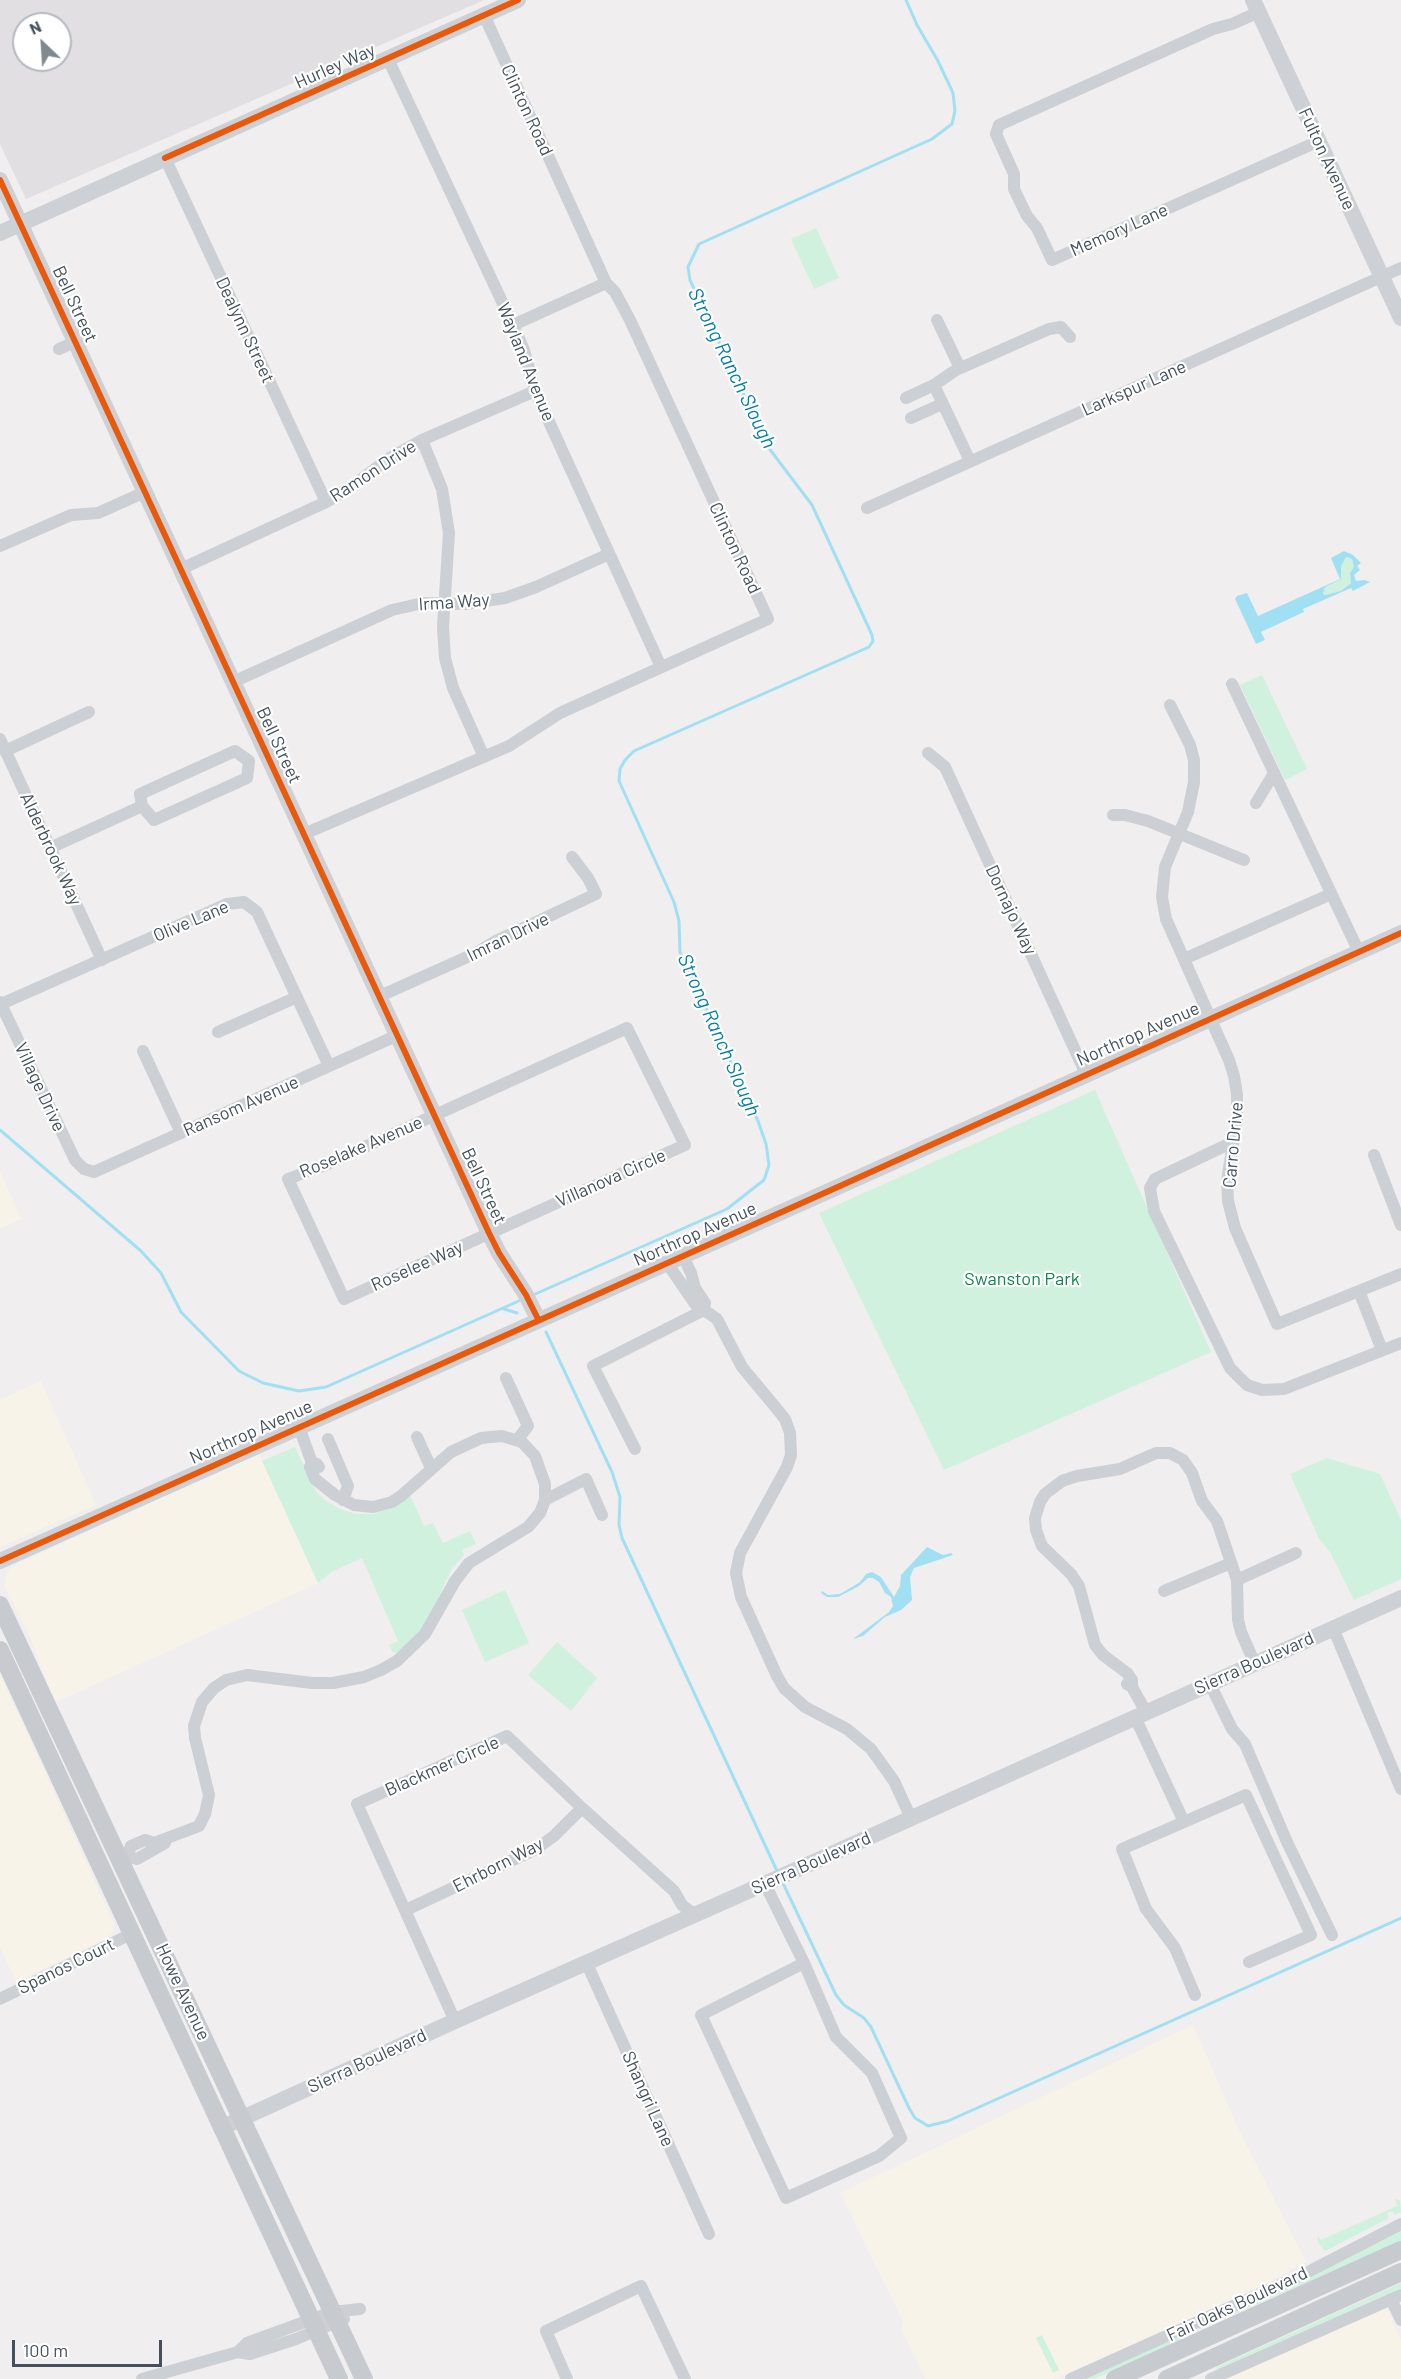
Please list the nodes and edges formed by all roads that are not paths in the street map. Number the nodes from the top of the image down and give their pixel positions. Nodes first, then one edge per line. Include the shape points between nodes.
1 (518, 0) edge
2 (1256, 6) edge
3 (484, 15) junction
4 (388, 59) junction
5 (1319, 141) junction
6 (165, 158) junction
7 (0, 180) edge
8 (21, 224) junction
9 (0, 233) edge
10 (1401, 268) edge
11 (1382, 277) junction
12 (606, 283) junction
13 (1401, 318) edge
14 (937, 320) dead end
15 (513, 325) junction
16 (1070, 337) dead end
17 (75, 342) junction
18 (59, 349) dead end
19 (960, 368) junction
20 (934, 385) junction
21 (535, 391) junction
22 (906, 398) dead end
23 (942, 404) junction
24 (911, 418) dead end
25 (422, 440) junction
26 (970, 461) junction
27 (145, 492) junction
28 (326, 502) junction
29 (867, 508) dead end
30 (0, 546) edge
31 (609, 554) junction
32 (181, 569) junction
33 (445, 603) junction
34 (661, 667) junction
35 (233, 682) junction
36 (1232, 684) dead end
37 (1170, 705) dead end
38 (89, 712) dead end
39 (3, 745) edge
40 (266, 753) junction
41 (928, 753) dead end
42 (484, 757) junction
43 (249, 761) junction
44 (1274, 773) junction
45 (1256, 803) dead end
46 (142, 806) junction
47 (1113, 815) dead end
48 (304, 834) junction
49 (1179, 834) junction
50 (50, 848) junction
51 (572, 857) dead end
52 (1244, 860) dead end
53 (1331, 894) junction
54 (1401, 933) edge
55 (1359, 952) junction
56 (1184, 959) junction
57 (102, 960) junction
58 (380, 996) junction
59 (297, 997) junction
60 (1, 1003) edge
61 (1210, 1018) junction
62 (218, 1032) dead end
63 (398, 1035) junction
64 (143, 1051) dead end
65 (329, 1066) junction
66 (1086, 1074) junction
67 (435, 1115) junction
68 (181, 1133) junction
69 (1233, 1142) junction
70 (1374, 1155) dead end
71 (84, 1169) joint
72 (1401, 1225) edge
73 (489, 1233) junction
74 (683, 1256) junction
75 (667, 1263) junction
76 (1401, 1274) edge
77 (691, 1290) junction
78 (1359, 1291) junction
79 (344, 1299) joint
80 (704, 1310) junction
81 (538, 1319) junction
82 (1401, 1343) edge
83 (1382, 1350) junction
84 (506, 1378) dead end
85 (299, 1427) junction
86 (417, 1437) dead end
87 (328, 1439) dead end
88 (517, 1440) junction
89 (635, 1449) dead end
90 (431, 1468) junction
91 (343, 1500) junction
92 (545, 1500) junction
93 (602, 1515) dead end
94 (1296, 1553) dead end
95 (0, 1561) edge
96 (1231, 1563) junction
97 (1237, 1580) junction
98 (1164, 1592) dead end
99 (1401, 1598) edge
100 (0, 1605) edge
101 (1333, 1628) junction
102 (0, 1650) edge
103 (1254, 1664) junction
104 (1210, 1684) junction
105 (1141, 1715) junction
106 (1401, 1789) edge
107 (69, 1798) junction
108 (582, 1809) junction
109 (911, 1818) junction
110 (1184, 1822) junction
111 (124, 1858) junction
112 (775, 1880) junction
113 (406, 1910) junction
114 (695, 1915) junction
115 (133, 1934) junction
116 (1332, 1935) dead end
117 (1249, 1962) dead end
118 (804, 1963) junction
119 (587, 1964) junction
120 (1196, 1995) dead end
121 (0, 1999) edge
122 (193, 2015) junction
123 (455, 2021) junction
124 (241, 2119) junction
125 (221, 2128) junction
126 (1401, 2224) edge
127 (709, 2234) dead end
128 (1401, 2250) edge
129 (1401, 2263) edge
130 (1401, 2272) edge
131 (1396, 2297) edge
132 (1335, 2302) junction
133 (335, 2317) junction
134 (1297, 2320) junction
135 (1401, 2320) edge
136 (314, 2326) junction
137 (1195, 2343) junction
138 (1139, 2368) junction
139 (1207, 2371) edge
140 (142, 2379) edge
141 (339, 2379) edge
142 (364, 2379) edge
143 (567, 2379) edge
144 (684, 2379) edge
145 (1071, 2379) edge
146 (1115, 2379) edge
147 (1167, 2379) edge

1 - 3 street, Hurley Way
2 - 5 street, Fulton Avenue
2 - 5 street, Memory Lane via 1232,24 999,125 996,134 1014,174 1014,189 1052,260
3 - 4 street, Hurley Way
3 - 12 street, Clinton Road
4 - 6 street, Hurley Way
4 - 15 street, Wayland Avenue
5 - 11 street, Fulton Avenue
6 - 8 street, Hurley Way
6 - 28 street, Dealynn Street
7 - 8 street, Bell Street
8 - 9 street, Hurley Way
8 - 17 street, Bell Street
10 - 11 street, Larkspur Lane
11 - 13 street, Fulton Avenue
11 - 26 street, Larkspur Lane
12 - 15 street
12 - 34 street, Clinton Road via 630,320 768,618
14 - 19 street
15 - 21 street, Wayland Avenue
16 - 19 street via 1064,329 1053,327
17 - 18 street
17 - 27 street, Bell Street
19 - 20 street
20 - 22 street
20 - 23 street
21 - 25 street, Ramon Drive
21 - 31 street, Wayland Avenue
23 - 24 street
23 - 26 street
25 - 28 street, Ramon Drive
25 - 33 street via 435,467 447,511
26 - 29 street, Larkspur Lane
27 - 30 street via 98,513 70,515
27 - 32 street, Bell Street
28 - 32 street, Ramon Drive
31 - 33 street, Irma Way via 505,598
31 - 34 street, Wayland Avenue
32 - 35 street, Bell Street
33 - 35 street, Irma Way via 392,610
33 - 42 street via 448,673
34 - 42 street, Clinton Road via 561,713
35 - 40 street, Bell Street
36 - 44 street
37 - 49 street, Carro Drive via 1185,731 1194,760 1192,797
38 - 39 street
39 - 50 street, Alderbrook Way
40 - 43 street
40 - 48 street, Bell Street
41 - 66 street, Dornajo Way via 945,767
42 - 48 street, Clinton Road
43 - 46 street via 235,751 140,794
43 - 46 street via 247,778 154,819
44 - 45 street
44 - 53 street
46 - 50 street
47 - 49 street via 1141,818
48 - 58 street, Bell Street
49 - 52 street
49 - 56 street, Carro Drive via 1165,867 1162,897 1166,919
50 - 57 street, Alderbrook Way
51 - 58 street, Imran Drive via 596,894
53 - 55 street
53 - 56 street
54 - 55 street, Northrop Avenue
55 - 61 street, Northrop Avenue
56 - 61 street, Carro Drive
57 - 59 street, Olive Lane via 227,904 244,902 257,912
57 - 60 street, Olive Lane
58 - 63 street, Bell Street
59 - 62 street
59 - 65 street, Olive Lane
60 - 71 street, Village Drive via 72,1154
61 - 66 street, Northrop Avenue
61 - 69 street, Carro Drive via 1229,1060 1237,1094
63 - 65 street, Ransom Avenue
63 - 67 street, Bell Street
64 - 68 street
65 - 68 street, Ransom Avenue
66 - 74 street, Northrop Avenue
67 - 73 street, Bell Street
67 - 73 street, Villanova Circle via 627,1028 685,1145
67 - 79 street, Roselake Avenue via 288,1179
68 - 71 street, Ransom Avenue via 100,1171
69 - 78 street, Carro Drive via 1227,1180 1231,1214 1277,1324
69 - 83 street via 1155,1179 1150,1188 1154,1211 1230,1368 1247,1385 1262,1390 1284,1389
70 - 72 street
73 - 79 street, Roselee Way
73 - 81 street, Bell Street
74 - 75 street, Northrop Avenue
74 - 77 street via 691,1273
75 - 77 street
75 - 81 street, Northrop Avenue
76 - 78 street, Carro Drive
77 - 80 street via 698,1308
78 - 83 street
80 - 89 street via 593,1366
80 - 109 street via 717,1319 742,1367 784,1419 791,1444 787,1467 740,1554 736,1573 741,1597 784,1688 805,1707 847,1729 872,1749 894,1781
81 - 85 street, Northrop Avenue
82 - 83 street
84 - 88 street via 528,1426
85 - 91 street via 315,1479
85 - 95 street, Northrop Avenue
86 - 90 street
87 - 91 street via 348,1486
88 - 90 street via 502,1436 481,1438
88 - 92 street via 530,1449 540,1464
90 - 91 street via 401,1497 381,1506 363,1507
92 - 93 street via 586,1479
92 - 111 street via 540,1514 528,1527 469,1563 425,1634 397,1661 364,1677 333,1683 247,1675 213,1688 202,1702 194,1726 207,1785 208,1805 199,1826 155,1845 145,1840 131,1846
94 - 97 street
96 - 97 street
96 - 98 street
96 - 105 street via 1217,1521 1197,1492 1189,1467 1175,1455 1156,1453 1120,1469 1070,1477 1052,1487 1040,1502 1035,1524 1039,1541 1080,1586 1095,1645 1132,1680
97 - 103 street via 1238,1620
99 - 101 street, Sierra Boulevard
100 - 111 main road, Howe Avenue
101 - 103 street, Sierra Boulevard
101 - 106 street
102 - 107 main road, Howe Avenue
103 - 104 street, Sierra Boulevard
104 - 105 street, Sierra Boulevard
104 - 116 street via 1232,1729 1245,1744
105 - 109 street, Sierra Boulevard
105 - 110 street
107 - 111 main road via 81,1806 106,1857 113,1861
107 - 115 main road, Howe Avenue
108 - 113 street, Ehrborn Way via 536,1849
108 - 113 street, Blackmer Circle via 507,1737 357,1804
108 - 114 street, Blackmer Circle via 674,1891 682,1905
109 - 112 street, Sierra Boulevard
110 - 117 street via 1246,1795 1256,1816 1311,1935
110 - 120 street via 1122,1849 1146,1909 1175,1948
111 - 122 main road, Howe Avenue
112 - 114 street, Sierra Boulevard
112 - 118 street
113 - 123 street, Blackmer Circle
114 - 119 street, Sierra Boulevard
115 - 121 street, Spanos Court
115 - 122 main road via 147,1945 175,2005
115 - 125 main road, Howe Avenue
118 - 118 street via 836,2037 872,2073 901,2138 879,2156 786,2198 700,2015
119 - 123 street, Sierra Boulevard
119 - 127 street, Shangri Lane
122 - 124 main road, Howe Avenue
123 - 124 street, Sierra Boulevard
124 - 125 street, Sierra Boulevard
124 - 133 main road, Howe Avenue
125 - 136 main road, Howe Avenue
126 - 145 street, Fair Oaks Boulevard via 1304,2274
128 - 137 main road, Fair Oaks Boulevard
129 - 132 main road via 1339,2292
130 - 132 main road
131 - 135 street
131 - 139 street
132 - 134 main road
133 - 136 street
133 - 142 main road, Howe Avenue
134 - 137 main road via 1268,2322 1221,2343
134 - 139 main road
136 - 140 street via 247,2343 238,2352
136 - 141 main road, Howe Avenue
137 - 138 main road, Fair Oaks Boulevard
138 - 139 main road via 1144,2373 1153,2373 1182,2362
138 - 146 main road, Fair Oaks Boulevard
139 - 147 main road
143 - 144 street via 546,2331 641,2286

